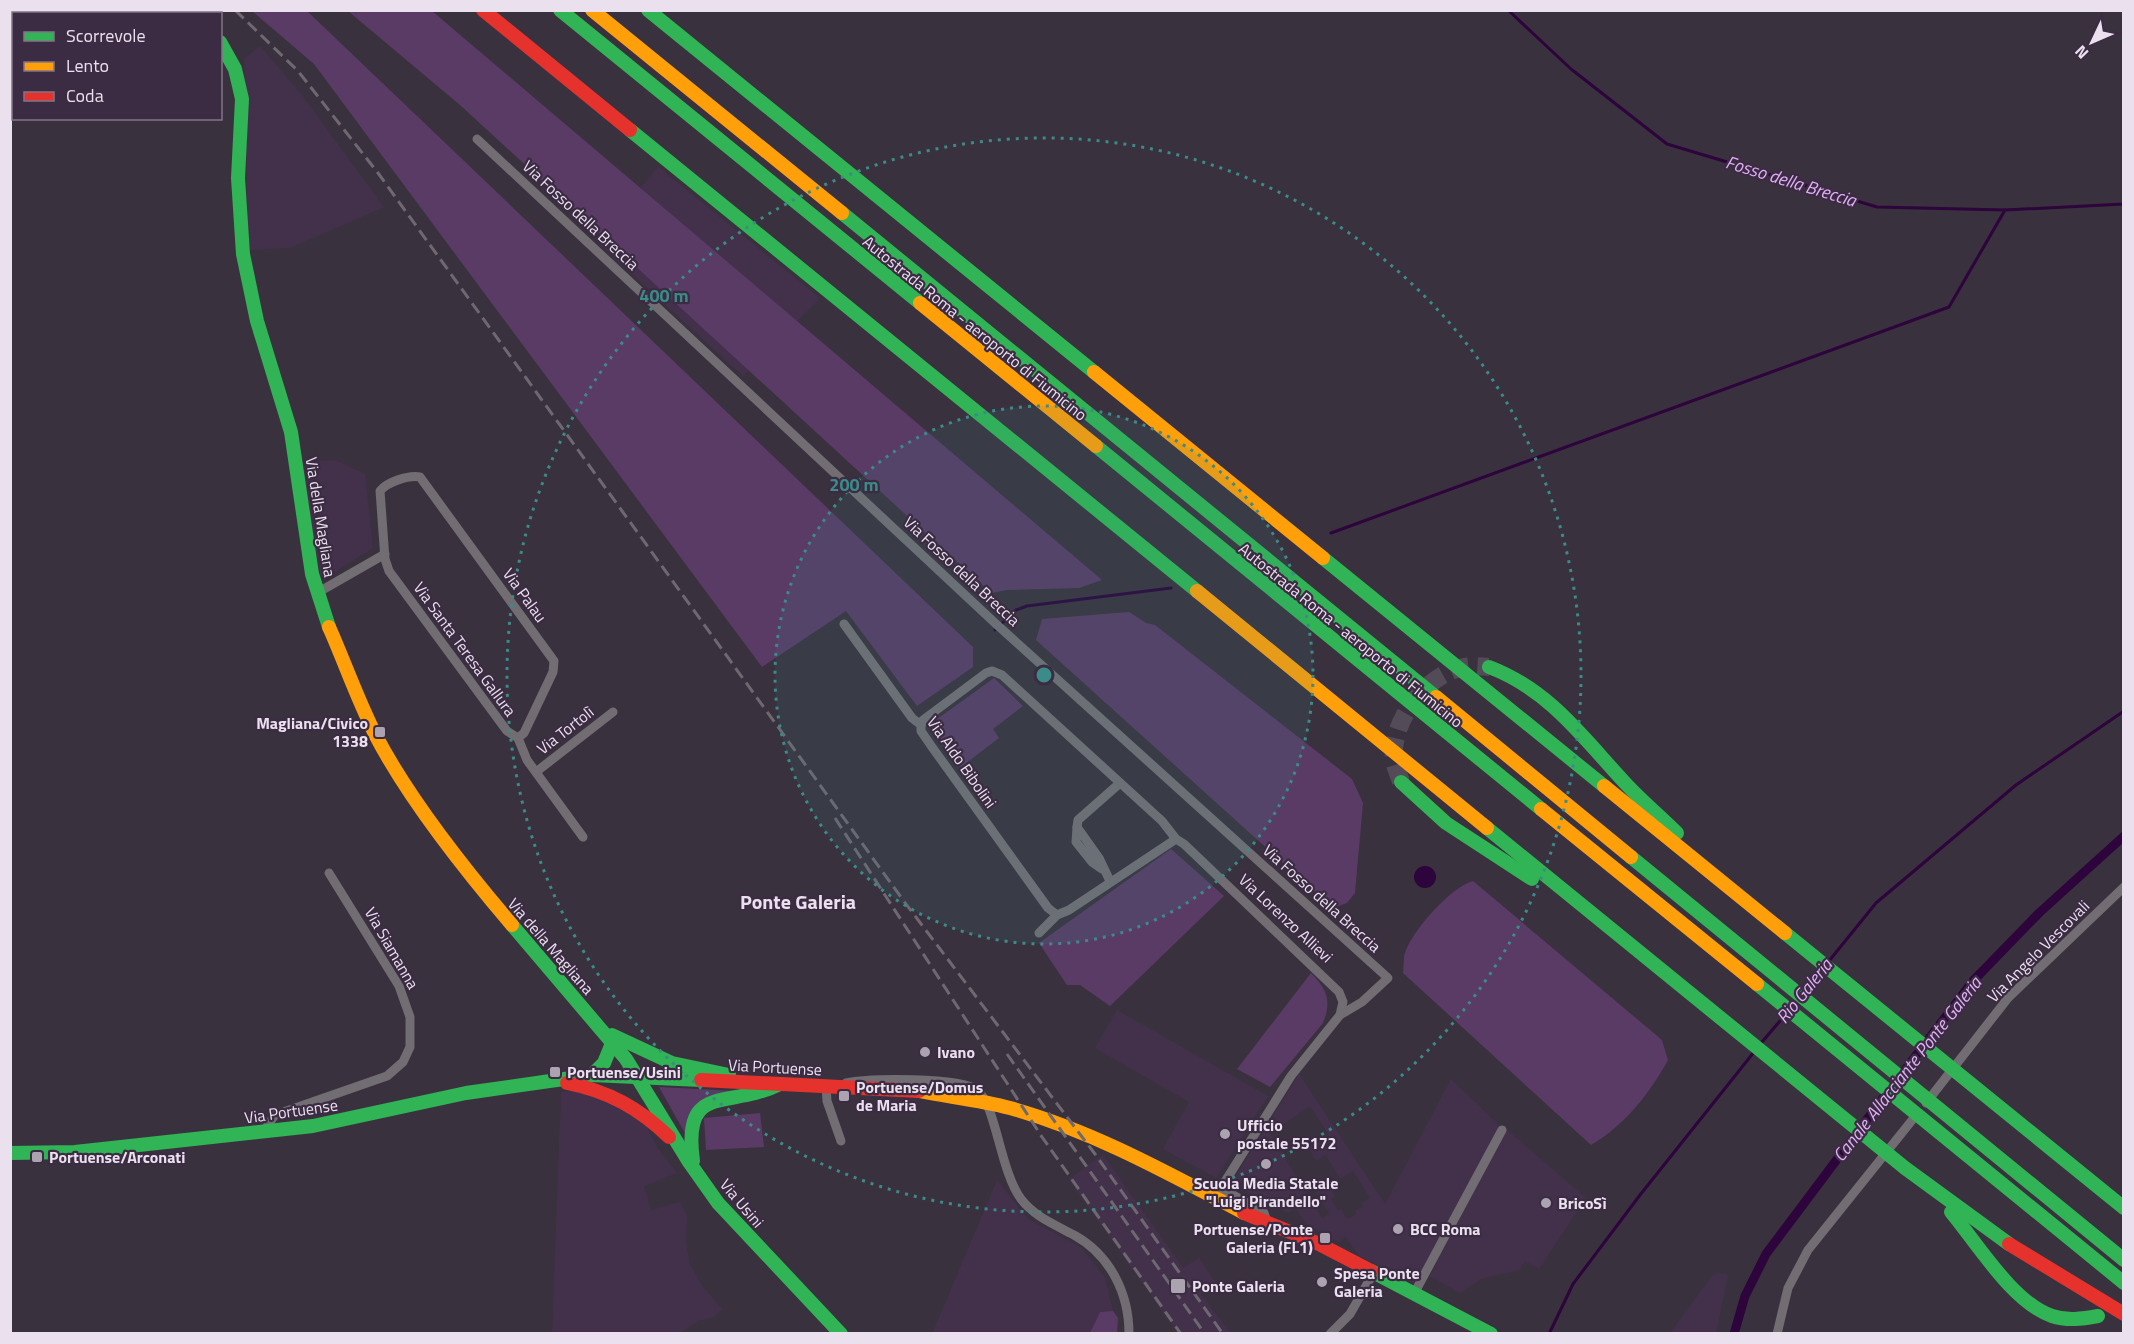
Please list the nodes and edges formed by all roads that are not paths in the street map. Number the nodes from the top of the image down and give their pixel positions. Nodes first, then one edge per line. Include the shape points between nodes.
1 (483, 10) edge
2 (560, 10) edge
3 (592, 10) edge
4 (648, 10) edge
5 (222, 46) edge
6 (477, 139) dead end
7 (380, 491) joint
8 (385, 554) junction
9 (317, 593) junction
10 (844, 624) dead end
11 (1489, 667) tunnel mouth
12 (613, 712) dead end
13 (921, 725) junction
14 (518, 738) junction
15 (536, 772) junction
16 (1401, 782) tunnel mouth
17 (1120, 783) junction
18 (583, 837) dead end
19 (1176, 839) junction
20 (329, 873) dead end
21 (1110, 882) junction
22 (2124, 886) edge
23 (1057, 915) junction
24 (1772, 923) junction
25 (1039, 933) dead end
26 (1616, 934) junction
27 (1340, 1015) junction
28 (601, 1028) junction
29 (613, 1041) junction
30 (592, 1075) junction
31 (639, 1077) junction
32 (544, 1080) junction
33 (741, 1082) junction
34 (780, 1084) junction
35 (826, 1086) junction
36 (1502, 1130) dead end
37 (264, 1132) junction
38 (841, 1141) dead end
39 (683, 1152) junction
40 (10, 1153) edge
41 (2067, 1161) junction
42 (696, 1172) junction
43 (1933, 1190) junction
44 (2124, 1194) edge
45 (2124, 1208) edge
46 (1267, 1222) junction
47 (2124, 1260) edge
48 (1374, 1272) junction
49 (2124, 1283) edge
50 (1415, 1292) junction
51 (2124, 1314) edge
52 (2098, 1316) dead end
53 (841, 1334) edge
54 (1129, 1334) edge
55 (1330, 1334) edge
56 (1491, 1334) edge
57 (1777, 1334) edge

1 - 26 main road
2 - 49 main road, Autostrada Roma - aeroporto di Fiumicino
3 - 47 main road, Autostrada Roma - aeroporto di Fiumicino
4 - 24 main road
5 - 9 main road, Via della Magliana via 235,69 242,99 238,178 243,254 256,321 288,419 308,558
6 - 27 street, Via Fosso della Breccia via 994,622 1388,978 1367,999
7 - 8 street, Via Santa Teresa Gallura
7 - 14 street, Via Palau via 407,477 420,477 554,661 553,672
8 - 9 street
8 - 14 street, Via Santa Teresa Gallura via 392,576 507,731
9 - 28 main road, Via della Magliana via 376,735 394,767 495,906
10 - 13 street, Via Aldo Bibolini
11 - 24 main road via 1521,681 1556,707 1628,786
12 - 15 street, Via Tortolì
13 - 17 street, Via Lorenzo Allievi via 992,671 1002,675
13 - 23 street, Via Aldo Bibolini via 932,747 1048,908
14 - 15 street, Via Santa Teresa Gallura
15 - 18 street, Via Santa Teresa Gallura
16 - 26 main road via 1418,802 1446,824 1509,863 1599,928
17 - 19 street, Via Lorenzo Allievi
17 - 21 street via 1078,820 1077,827
19 - 21 street
19 - 27 street, Via Lorenzo Allievi via 1327,977 1342,997
20 - 37 street, Via Siamanna via 399,986 411,1026 410,1047 403,1062 387,1076 275,1115
21 - 23 street
22 - 57 street, Via Angelo Vescovali via 2008,998 1814,1241 1793,1278
23 - 25 street
24 - 41 main road
26 - 43 main road
27 - 46 street via 1291,1076 1221,1188 1264,1213
28 - 29 main road, Via della Magliana
28 - 33 main road via 672,1063 725,1073
29 - 30 main road via 607,1059
29 - 31 main road, Via Usini
30 - 31 main road, Via Portuense
30 - 32 main road, Via Portuense
31 - 33 main road, Via Portuense
31 - 39 main road, Via Usini
32 - 37 main road, Via Portuense
32 - 39 main road via 581,1085 620,1098 654,1123
33 - 34 main road, Via Portuense
34 - 35 main road, Via Portuense
34 - 42 main road via 767,1094 717,1100 701,1107 691,1121 689,1134
35 - 38 street
35 - 46 main road, Via Portuense via 918,1091 986,1103 1074,1129
35 - 54 street via 880,1079 960,1083 978,1091 988,1104 1005,1167 1017,1192 1038,1216 1086,1243 1104,1260 1123,1292
36 - 50 street
37 - 40 main road, Via Portuense via 75,1152
39 - 42 main road, Via Usini
41 - 44 main road
41 - 45 main road
42 - 53 main road, Via Usini via 742,1231
43 - 51 main road via 1993,1234
43 - 52 main road via 2026,1303 2058,1317
46 - 48 main road, Via Portuense
48 - 50 main road, Via Portuense
48 - 55 street via 1346,1319
50 - 56 main road, Via Portuense

